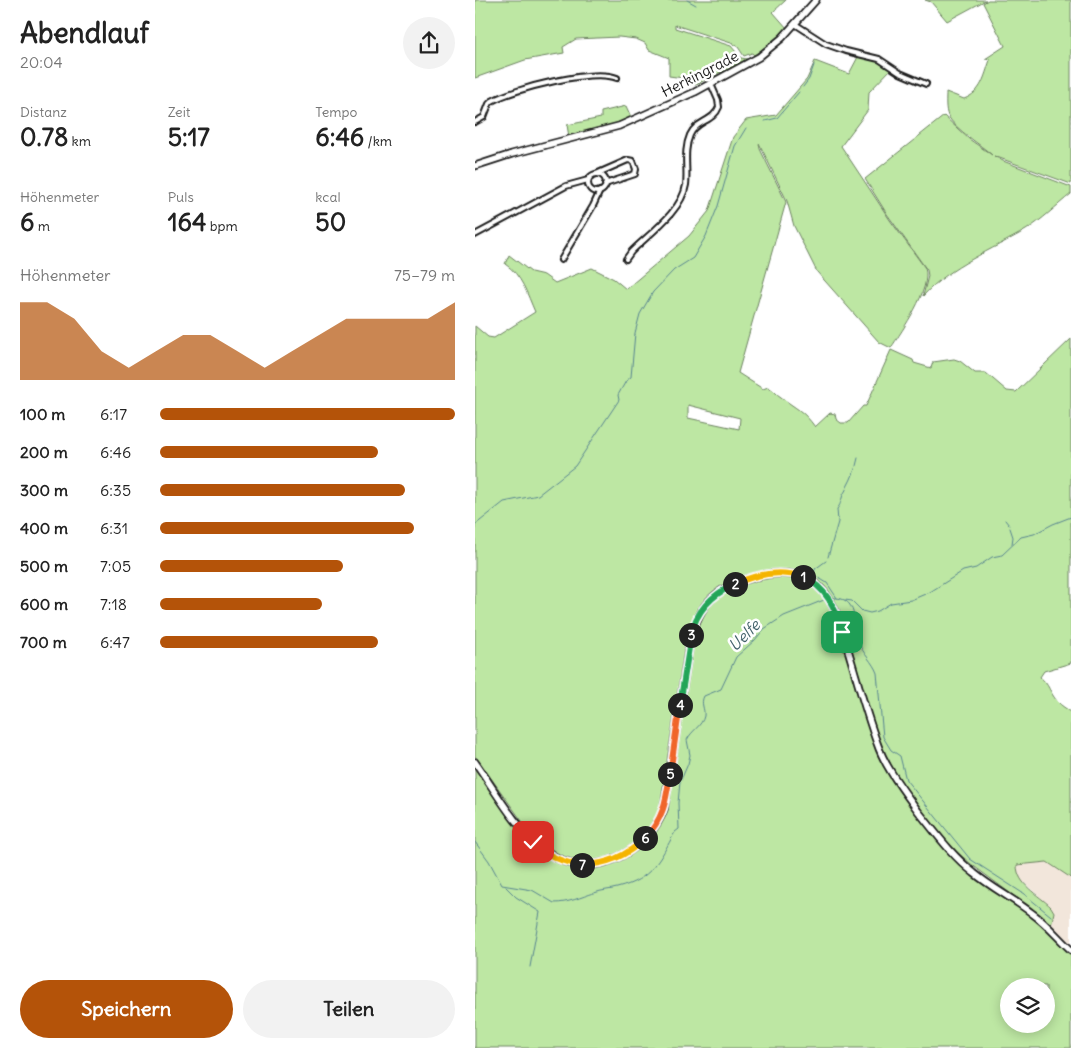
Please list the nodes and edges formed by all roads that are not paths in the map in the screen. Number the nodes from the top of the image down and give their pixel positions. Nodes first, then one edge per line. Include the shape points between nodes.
1 (816, 0) edge
2 (795, 24) junction
3 (617, 78) dead end
4 (711, 84) junction
5 (926, 84) dead end
6 (475, 122) edge
7 (475, 166) edge
8 (596, 174) junction
9 (588, 180) junction
10 (605, 184) junction
11 (600, 191) junction
12 (475, 235) edge
13 (626, 259) dead end
14 (561, 260) dead end
15 (475, 762) edge
16 (1071, 950) edge

1 - 2 main road, Herkingrade
2 - 4 main road, Herkingrade via 759,57
2 - 5 street via 826,44 879,59 899,73
3 - 6 street via 587,77 532,87 492,101 484,117
4 - 7 main road, Herkingrade via 607,130
4 - 13 street via 719,107 713,116 695,127 687,140 686,185 680,202
8 - 9 street
8 - 10 street via 604,178
8 - 10 street via 628,160 633,161 635,174
9 - 11 street via 591,189
9 - 12 street via 566,186
10 - 11 street
11 - 14 street
15 - 16 main road via 543,851 565,862 583,865 602,863 624,854 640,843 656,825 664,809 689,645 699,614 717,594 742,581 776,573 802,577 821,589 833,606 880,752 918,811 962,863 1034,914

